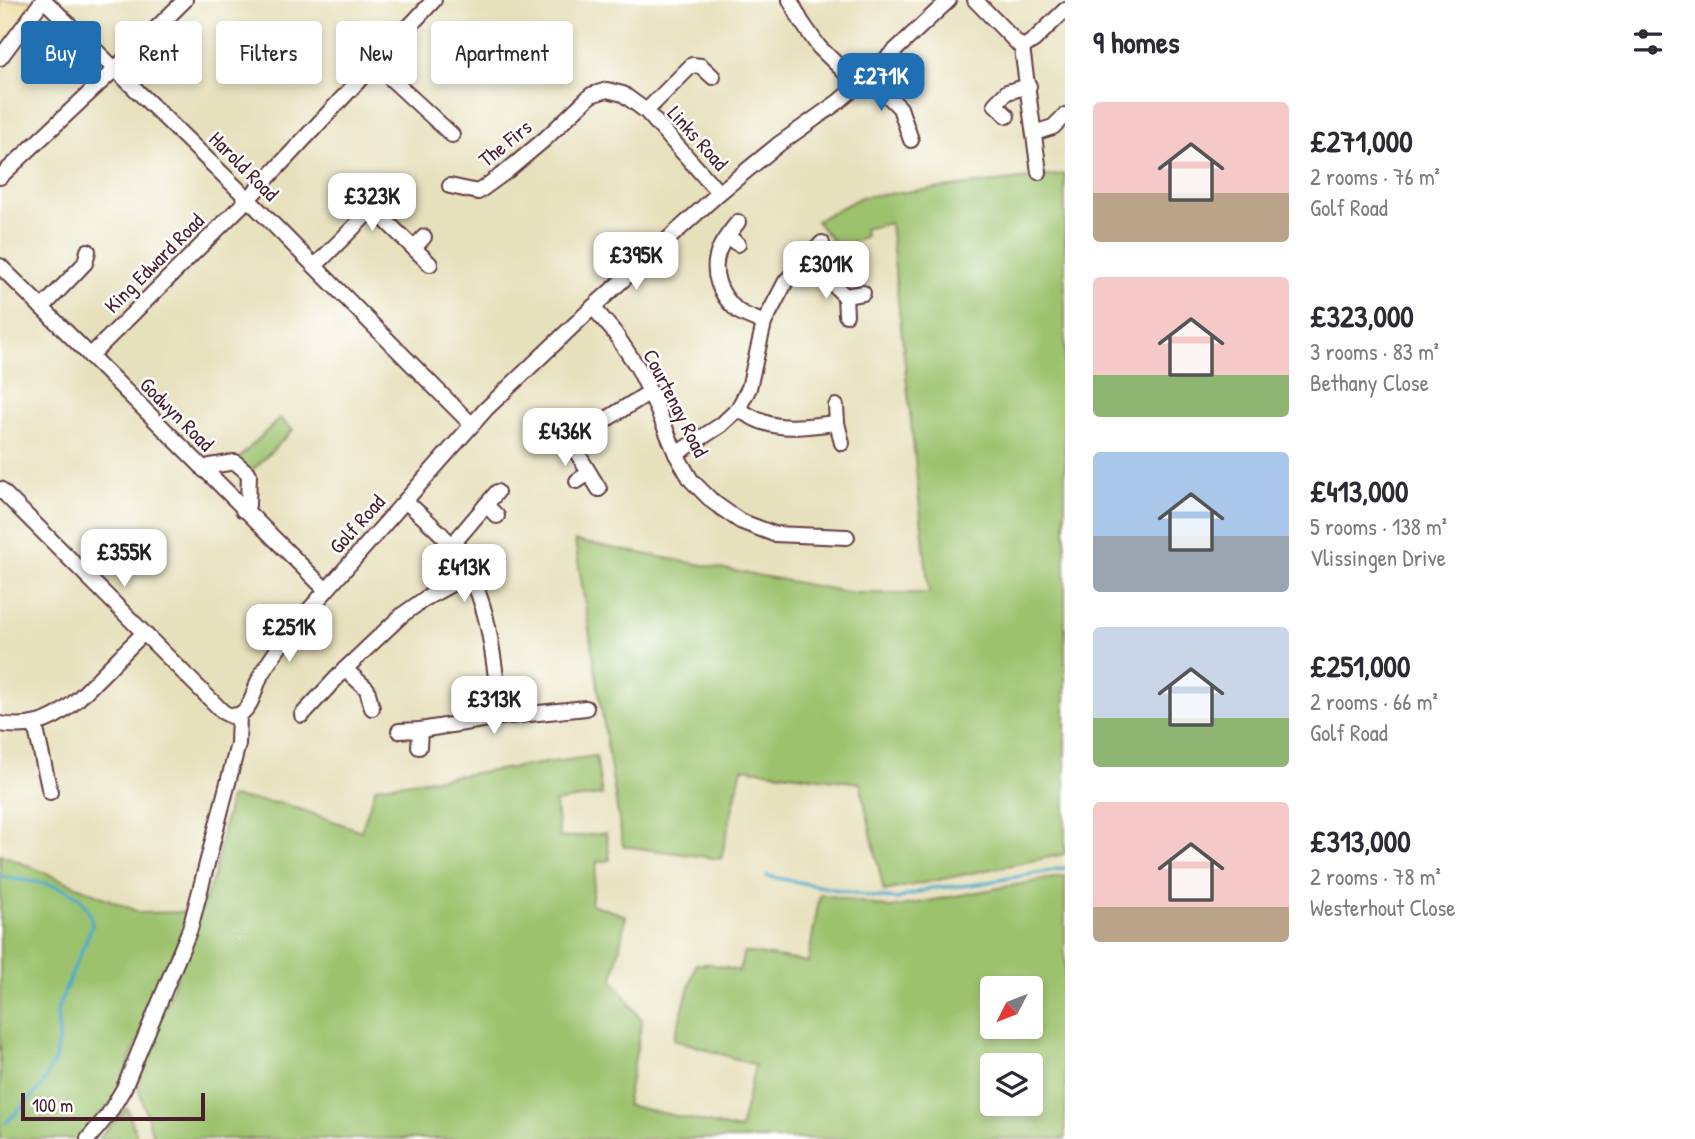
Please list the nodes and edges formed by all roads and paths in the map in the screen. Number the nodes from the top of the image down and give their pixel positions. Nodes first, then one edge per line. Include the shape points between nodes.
1 (43, 0) edge
2 (185, 0) edge
3 (434, 0) edge
4 (790, 0) edge
5 (949, 0) edge
6 (975, 0) edge
7 (1065, 10) edge
8 (164, 21) edge
9 (415, 21) edge
10 (1022, 48) junction
11 (0, 58) edge
12 (115, 69) joint
13 (713, 77) dead end
14 (863, 81) junction
15 (130, 84) edge
16 (356, 84) edge
17 (397, 84) edge
18 (1029, 86) junction
19 (578, 107) joint
20 (646, 111) junction
21 (1065, 115) edge
22 (1007, 116) dead end
23 (1034, 133) junction
24 (452, 135) dead end
25 (911, 140) dead end
26 (1039, 172) dead end
27 (0, 177) edge
28 (450, 186) dead end
29 (719, 193) junction
30 (248, 199) junction
31 (737, 222) dead end
32 (822, 243) dead end
33 (88, 251) dead end
34 (807, 259) junction
35 (430, 264) dead end
36 (0, 266) edge
37 (314, 266) junction
38 (863, 293) dead end
39 (845, 296) junction
40 (593, 307) junction
41 (42, 308) junction
42 (846, 315) dead end
43 (764, 323) junction
44 (90, 356) junction
45 (650, 392) junction
46 (836, 406) dead end
47 (738, 409) junction
48 (837, 423) junction
49 (472, 425) junction
50 (562, 428) dead end
51 (570, 442) junction
52 (842, 443) dead end
53 (676, 454) junction
54 (204, 470) junction
55 (0, 489) edge
56 (599, 489) dead end
57 (497, 492) dead end
58 (405, 501) junction
59 (243, 510) junction
60 (847, 537) dead end
61 (452, 545) junction
62 (470, 574) junction
63 (326, 590) junction
64 (144, 633) junction
65 (345, 669) junction
66 (372, 708) dead end
67 (586, 708) dead end
68 (239, 715) junction
69 (302, 715) dead end
70 (501, 717) junction
71 (0, 724) edge
72 (35, 725) junction
73 (421, 730) junction
74 (399, 731) dead end
75 (419, 747) dead end
76 (50, 792) dead end
77 (88, 1139) edge

1 - 11 street
1 - 12 street, Harold Road
2 - 8 street
3 - 9 street, King Edward Road
4 - 14 street via 819,47
5 - 14 street, Golf Road
6 - 10 street
7 - 10 street
10 - 18 street
12 - 27 street
13 - 20 street, Links Road via 701,66 692,65
14 - 25 street via 900,108
14 - 29 street, Golf Road
15 - 30 street, Harold Road
16 - 30 street, King Edward Road
17 - 24 street
18 - 22 street via 1007,92 995,104
18 - 23 street
19 - 20 street, Links Road via 607,90 623,94
19 - 28 street, The Firs via 478,192
20 - 29 street, Links Road
21 - 23 street via 1053,127
23 - 26 street
29 - 40 street, Golf Road
30 - 37 street, Harold Road
30 - 44 street, King Edward Road
31 - 43 street via 733,240 720,247 716,278 724,296 740,312
32 - 34 street
33 - 41 street via 85,263
34 - 39 street
34 - 43 street via 786,281
35 - 37 street via 419,243 388,223 371,200
36 - 41 street, Godwyn Road
37 - 49 street, Harold Road
38 - 39 street
39 - 42 street
40 - 45 street, Courtenay Road via 614,332
40 - 49 street, Golf Road
41 - 44 street, Godwyn Road
43 - 47 street via 749,388
44 - 54 street, Godwyn Road
45 - 51 street
45 - 53 street, Courtenay Road
46 - 48 street
47 - 48 street via 764,423 783,426
47 - 53 street
48 - 52 street
49 - 58 street, Golf Road
50 - 51 street
51 - 56 street via 583,477
53 - 60 street, Courtenay Road via 691,480 740,521 774,534
54 - 59 street, Godwyn Road
54 - 59 street via 235,462 249,474 248,505
55 - 64 street
57 - 61 street via 492,510
58 - 61 street
58 - 63 street, Golf Road
59 - 63 street, Godwyn Road
61 - 62 street
62 - 65 street via 402,615
62 - 70 street via 482,602
63 - 68 street, Golf Road via 287,635
64 - 68 street via 223,712
64 - 72 street via 72,705
65 - 66 street via 367,689
65 - 69 street
67 - 70 street
68 - 77 street, Golf Road via 238,744 190,929 124,1088
70 - 73 street
71 - 72 street
72 - 76 street
73 - 74 street
73 - 75 street

